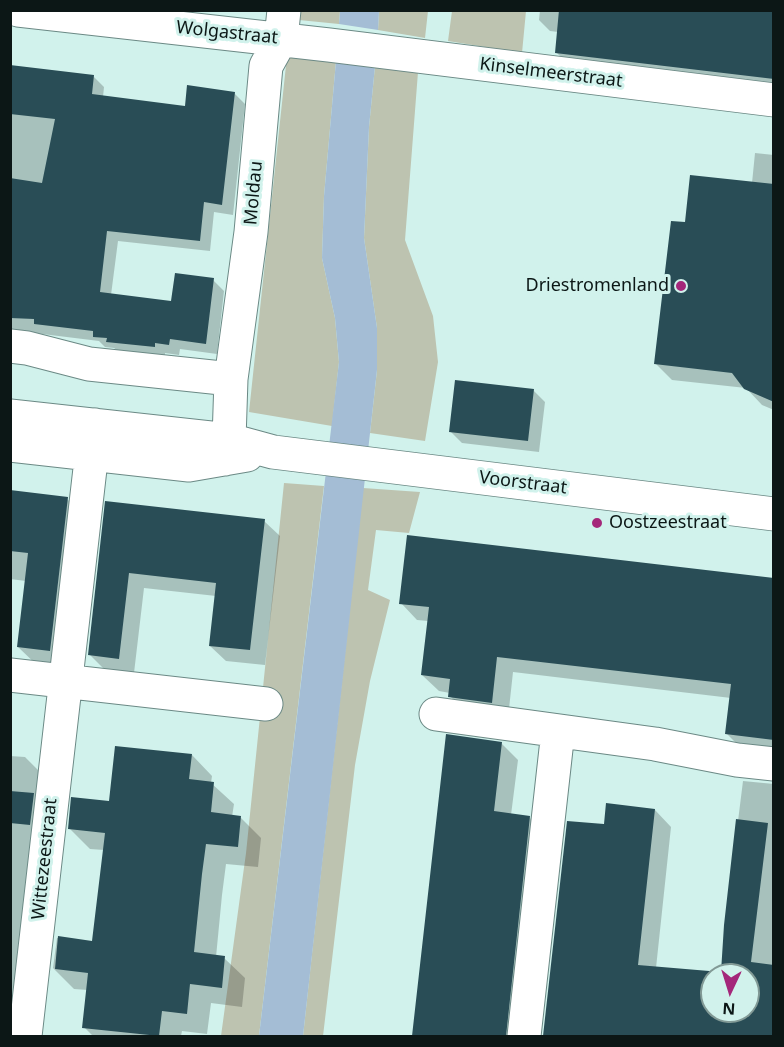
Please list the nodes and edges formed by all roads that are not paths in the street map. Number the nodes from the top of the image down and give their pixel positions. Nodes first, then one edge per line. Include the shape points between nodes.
1 (18, 10) edge
2 (86, 14) edge
3 (283, 25) edge
4 (329, 45) joint
5 (774, 100) edge
6 (10, 346) edge
7 (231, 379) junction
8 (10, 416) edge
9 (93, 440) junction
10 (10, 445) edge
11 (227, 450) junction
12 (774, 514) edge
13 (10, 675) edge
14 (65, 682) junction
15 (266, 704) dead end
16 (436, 714) dead end
17 (558, 731) junction
18 (774, 764) edge
19 (25, 1036) edge
20 (524, 1036) edge

1 - 2 street, Wolgastraat
2 - 3 street, Wolgastraat
3 - 4 street, Wolgastraat
3 - 7 street, Moldau via 266,66 251,232
4 - 5 street, Kinselmeerstraat
6 - 7 street via 89,364
7 - 11 street
8 - 9 street, Voorstraat
9 - 10 street, Voorstraat
9 - 11 street, Voorstraat via 189,465
9 - 14 street, Wittezeestraat
11 - 12 street, Voorstraat via 273,452
13 - 14 street
14 - 15 street
14 - 19 street, Wittezeestraat
16 - 17 street
17 - 18 street
17 - 20 street

